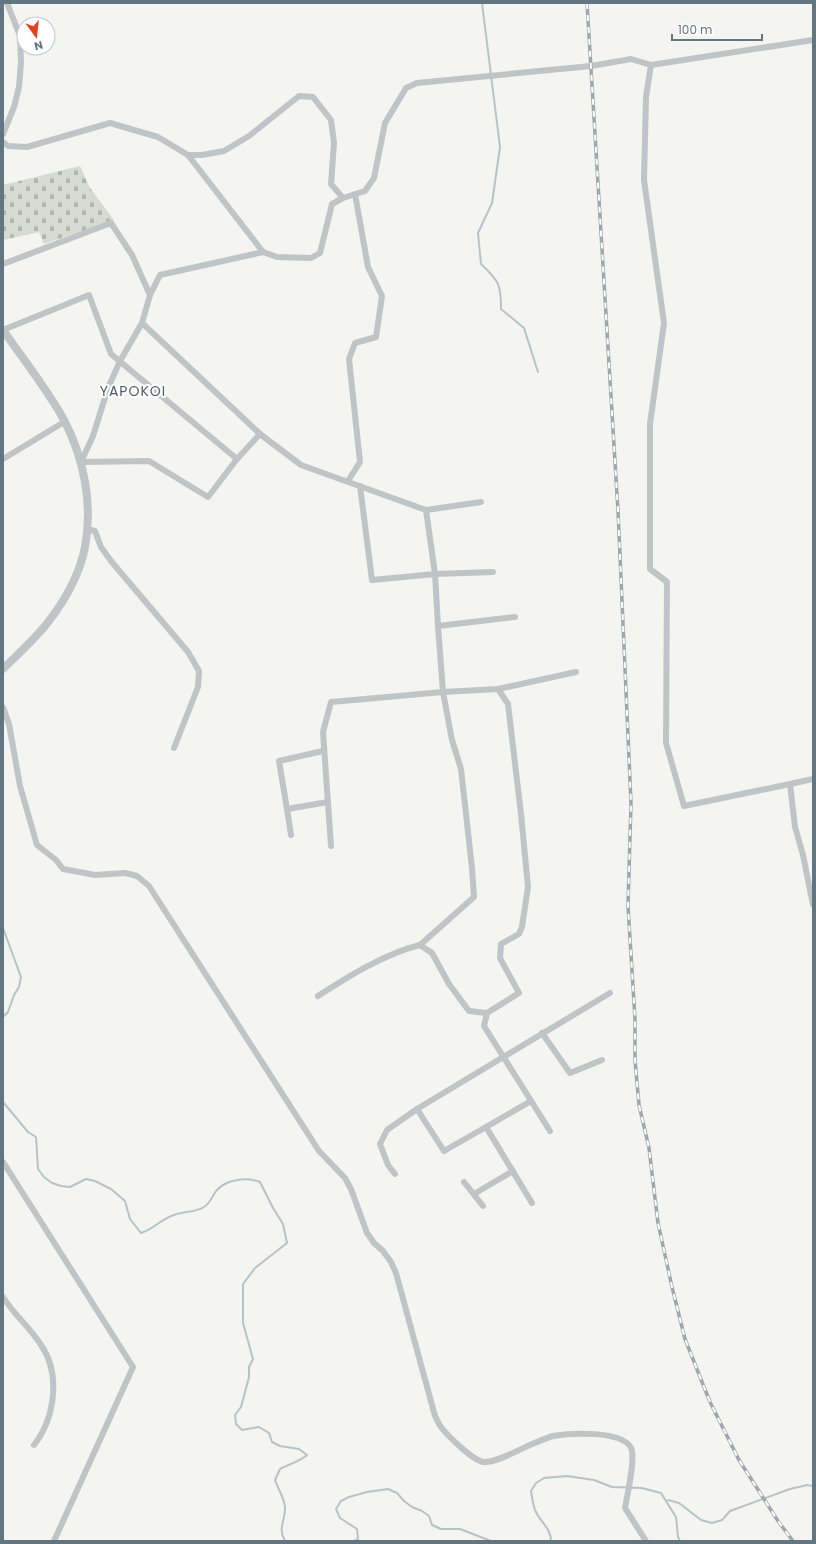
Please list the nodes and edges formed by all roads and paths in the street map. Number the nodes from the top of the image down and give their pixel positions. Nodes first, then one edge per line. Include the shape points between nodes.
1 (7, 3) edge
2 (813, 40) edge
3 (651, 65) junction
4 (3, 134) edge
5 (3, 142) edge
6 (188, 155) junction
7 (355, 194) junction
8 (343, 198) junction
9 (263, 252) junction
10 (3, 264) edge
11 (150, 295) junction
12 (142, 323) junction
13 (3, 330) edge
14 (120, 361) junction
15 (64, 422) junction
16 (260, 434) junction
17 (3, 459) edge
18 (237, 459) junction
19 (81, 462) junction
20 (348, 481) junction
21 (360, 486) junction
22 (481, 502) dead end
23 (426, 510) junction
24 (87, 529) junction
25 (493, 572) dead end
26 (435, 574) junction
27 (515, 617) dead end
28 (438, 626) junction
29 (3, 669) edge
30 (576, 672) dead end
31 (498, 688) junction
32 (443, 692) junction
33 (3, 707) edge
34 (174, 748) dead end
35 (323, 751) junction
36 (813, 779) edge
37 (790, 784) junction
38 (328, 802) junction
39 (287, 809) junction
40 (291, 835) dead end
41 (331, 846) dead end
42 (813, 905) edge
43 (420, 945) junction
44 (610, 993) dead end
45 (318, 996) dead end
46 (487, 1013) junction
47 (542, 1034) junction
48 (504, 1057) junction
49 (602, 1060) dead end
50 (532, 1101) junction
51 (417, 1109) junction
52 (486, 1127) junction
53 (550, 1131) dead end
54 (3, 1162) edge
55 (513, 1172) junction
56 (395, 1174) dead end
57 (464, 1182) dead end
58 (474, 1194) junction
59 (532, 1203) dead end
60 (483, 1206) dead end
61 (3, 1297) edge
62 (34, 1445) dead end
63 (54, 1541) edge
64 (646, 1541) edge

1 - 4 street via 20,36 21,62 14,107
2 - 3 street
3 - 7 street via 631,59 591,66 416,83 406,88 385,123 374,178 365,191
3 - 37 street via 646,98 644,180 664,323 650,424 650,569 667,582 666,743 684,806
5 - 6 street via 8,146 27,147 110,123 158,137
6 - 8 street via 224,151 249,136 299,96 313,98 331,120 334,142 331,184
6 - 9 street
7 - 8 street
7 - 20 street via 368,267 382,296 376,336 356,343 349,359 360,462
8 - 9 street via 332,204 320,253 311,258 278,257
9 - 11 street via 160,275
10 - 11 street via 111,223 132,255
11 - 12 street
12 - 14 street
12 - 16 street
13 - 14 street via 89,295 111,354
13 - 15 street
14 - 18 street
14 - 19 street
15 - 17 street
15 - 19 street
16 - 18 street
16 - 20 street via 301,465
18 - 19 street via 208,497 149,461
19 - 24 street via 86,488
20 - 21 street
21 - 23 street
21 - 26 street via 372,580
22 - 23 street
23 - 26 street
24 - 29 street via 79,567 62,601 49,621
24 - 34 street via 95,531 104,552 188,652 199,671 198,687
25 - 26 street
26 - 28 street
27 - 28 street
28 - 32 street
30 - 31 street
31 - 32 street
31 - 46 street via 508,704 528,887 519,934 501,944 500,958 519,993
32 - 35 street via 331,702 323,732
32 - 43 street via 452,740 461,769 474,897
33 - 64 street via 20,786 37,845 63,869 95,875 125,872 137,876 149,886 319,1151 348,1184 368,1233 392,1262 435,1416 441,1427 469,1455 485,1462 504,1457 554,1436 595,1434 625,1441 632,1448 633,1458 625,1508
35 - 38 street
35 - 39 street via 279,761
36 - 37 street
37 - 42 street via 795,827
38 - 39 street
38 - 41 street
39 - 40 street
43 - 45 street via 404,949 375,963
43 - 46 street via 432,953 449,984 469,1011
44 - 47 street
46 - 48 street via 484,1026
47 - 48 street
47 - 49 street via 570,1074
48 - 50 street
48 - 51 street
50 - 52 street
50 - 53 street
51 - 52 street via 444,1151
51 - 56 street via 387,1130 380,1144 388,1165
52 - 55 street
54 - 63 street via 133,1367
55 - 58 street
55 - 59 street
57 - 58 street
58 - 60 street
61 - 62 street via 15,1315 42,1345 50,1365 53,1380 52,1403 41,1436

